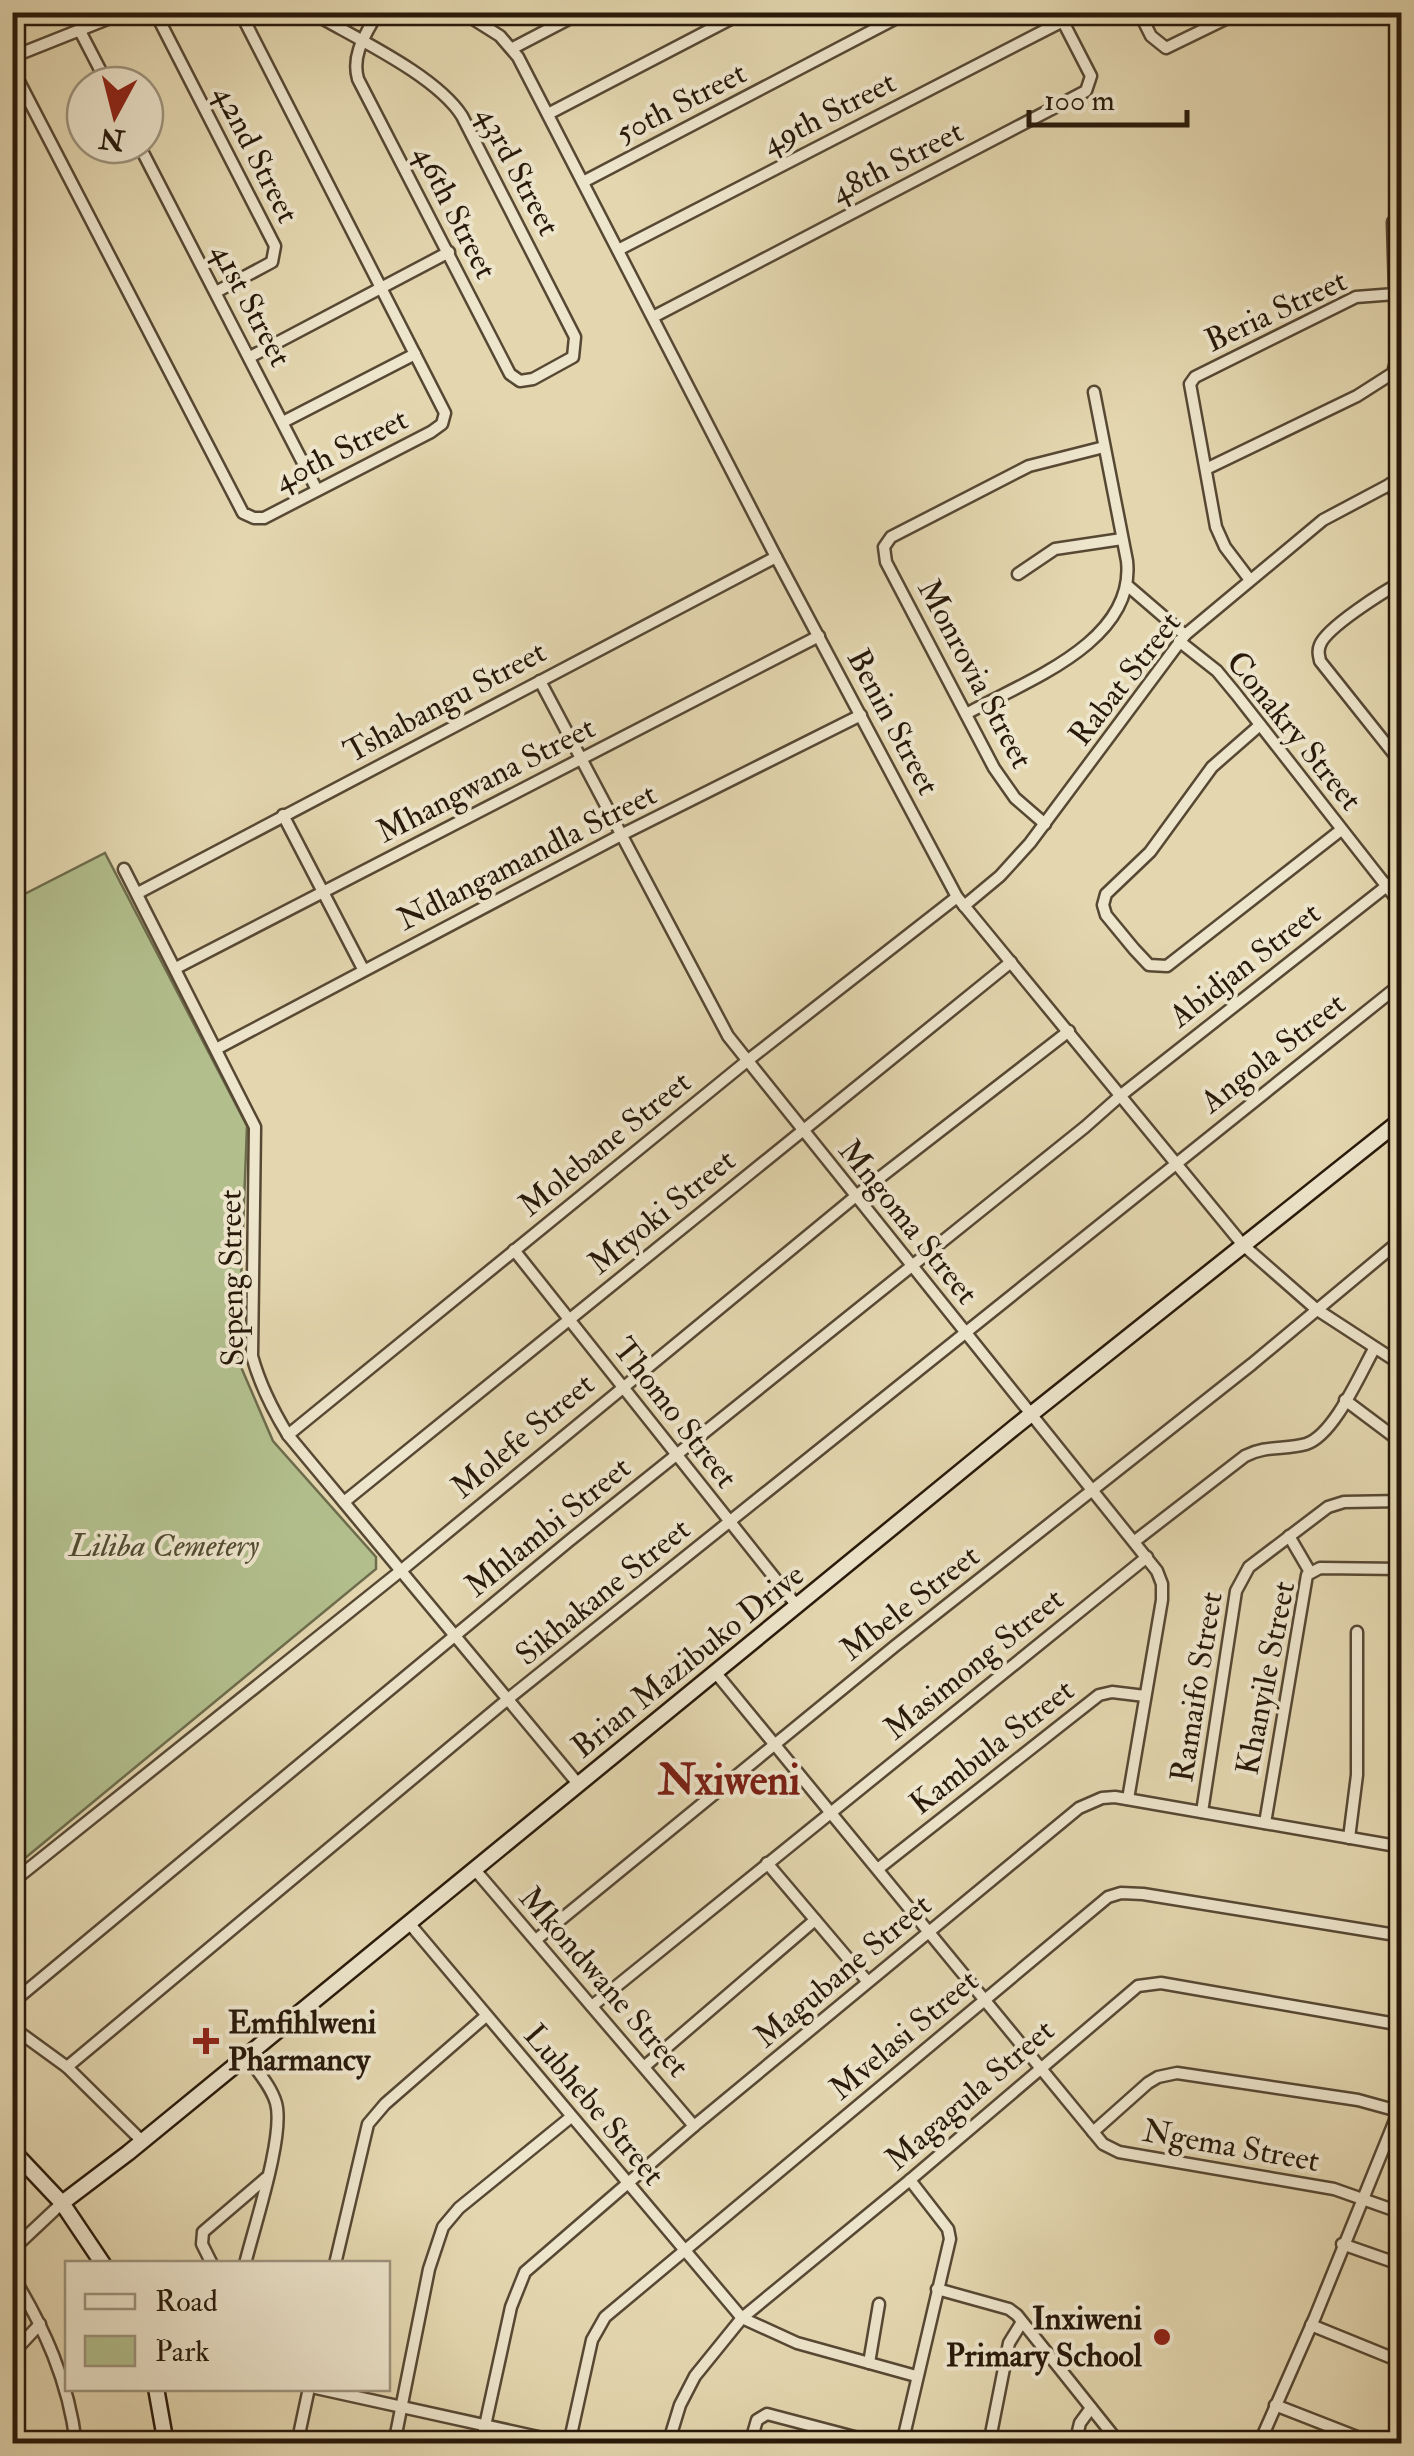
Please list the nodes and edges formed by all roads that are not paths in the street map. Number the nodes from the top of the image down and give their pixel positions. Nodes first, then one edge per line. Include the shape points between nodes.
1 (125, 12) edge
2 (155, 12) edge
3 (240, 12) edge
4 (311, 12) edge
5 (378, 12) edge
6 (462, 12) edge
7 (582, 12) edge
8 (744, 12) edge
9 (908, 12) edge
10 (1140, 12) edge
11 (1240, 12) edge
12 (1061, 16) edge
13 (80, 31) junction
14 (361, 42) junction
15 (513, 48) junction
16 (12, 57) edge
17 (98, 65) edge
18 (12, 68) edge
19 (548, 114) junction
20 (149, 165) edge
21 (583, 182) junction
22 (1393, 222) dead end
23 (618, 250) junction
24 (449, 252) junction
25 (381, 286) junction
26 (216, 292) junction
27 (1395, 294) junction
28 (653, 317) junction
29 (415, 354) junction
30 (250, 357) junction
31 (570, 360) joint
32 (1094, 392) dead end
33 (283, 422) junction
34 (1104, 447) junction
35 (1206, 469) junction
36 (1402, 478) edge
37 (1390, 484) junction
38 (316, 490) junction
39 (1402, 506) edge
40 (1122, 539) junction
41 (776, 557) junction
42 (1018, 574) dead end
43 (1250, 580) junction
44 (1402, 582) edge
45 (1128, 586) junction
46 (819, 636) junction
47 (1182, 638) junction
48 (540, 680) junction
49 (966, 714) junction
50 (862, 715) junction
51 (1260, 725) junction
52 (584, 760) junction
53 (1402, 764) edge
54 (284, 815) junction
55 (1045, 824) junction
56 (1341, 830) junction
57 (623, 834) junction
58 (124, 868) dead end
59 (1402, 874) edge
60 (1385, 885) junction
61 (324, 892) junction
62 (138, 893) junction
63 (960, 901) junction
64 (1402, 906) edge
65 (1011, 962) junction
66 (176, 968) junction
67 (363, 969) junction
68 (1402, 983) edge
69 (1069, 1031) junction
70 (218, 1048) junction
71 (747, 1061) junction
72 (1120, 1096) junction
73 (1402, 1118) edge
74 (804, 1132) junction
75 (1175, 1162) junction
76 (856, 1196) junction
77 (1402, 1238) edge
78 (1242, 1245) junction
79 (514, 1250) junction
80 (913, 1264) junction
81 (1316, 1309) junction
82 (569, 1319) junction
83 (964, 1333) junction
84 (1402, 1349) edge
85 (1374, 1350) junction
86 (1389, 1359) junction
87 (1402, 1366) edge
88 (621, 1386) junction
89 (1344, 1400) junction
90 (1032, 1415) junction
91 (288, 1435) junction
92 (1393, 1436) dead end
93 (676, 1454) junction
94 (1093, 1490) junction
95 (1402, 1501) edge
96 (344, 1502) junction
97 (729, 1522) junction
98 (1289, 1536) junction
99 (1135, 1541) junction
100 (1147, 1557) junction
101 (1402, 1568) edge
102 (403, 1569) junction
103 (1310, 1572) junction
104 (797, 1606) junction
105 (1357, 1632) dead end
106 (457, 1634) junction
107 (715, 1672) junction
108 (1145, 1696) junction
109 (508, 1699) junction
110 (775, 1744) junction
111 (580, 1784) junction
112 (1128, 1799) junction
113 (831, 1810) junction
114 (1202, 1812) junction
115 (1265, 1824) junction
116 (1349, 1838) junction
117 (1402, 1847) edge
118 (768, 1863) junction
119 (880, 1868) junction
120 (476, 1870) junction
121 (12, 1882) edge
122 (814, 1920) junction
123 (410, 1923) junction
124 (929, 1932) junction
125 (1402, 1936) edge
126 (536, 1939) junction
127 (867, 1981) junction
128 (986, 1999) junction
129 (12, 2003) edge
130 (592, 2006) junction
131 (486, 2016) junction
132 (1402, 2026) edge
133 (12, 2027) edge
134 (247, 2056) junction
135 (645, 2066) junction
136 (67, 2067) junction
137 (1041, 2069) junction
138 (1399, 2113) edge
139 (571, 2117) junction
140 (694, 2126) junction
141 (1093, 2132) junction
142 (143, 2142) junction
143 (12, 2150) edge
144 (266, 2178) junction
145 (910, 2180) junction
146 (628, 2183) junction
147 (1360, 2198) junction
148 (62, 2203) junction
149 (1402, 2213) edge
150 (1342, 2244) junction
151 (684, 2249) junction
152 (12, 2250) edge
153 (100, 2261) edge
154 (210, 2261) edge
155 (246, 2261) edge
156 (335, 2261) edge
157 (1402, 2265) edge
158 (12, 2274) edge
159 (938, 2289) junction
160 (878, 2304) dead end
161 (742, 2318) junction
162 (1022, 2322) junction
163 (40, 2324) junction
164 (1311, 2325) junction
165 (12, 2354) edge
166 (1402, 2362) edge
167 (869, 2364) junction
168 (916, 2376) junction
169 (157, 2391) edge
170 (311, 2391) edge
171 (326, 2391) edge
172 (1276, 2405) junction
173 (402, 2407) junction
174 (1090, 2408) junction
175 (485, 2425) junction
176 (76, 2444) edge
177 (166, 2444) edge
178 (297, 2444) edge
179 (394, 2444) edge
180 (481, 2444) edge
181 (570, 2444) edge
182 (668, 2444) edge
183 (750, 2444) edge
184 (881, 2444) edge
185 (902, 2444) edge
186 (989, 2444) edge
187 (1075, 2444) edge
188 (1120, 2444) edge
189 (1259, 2444) edge
190 (1375, 2444) edge

1 - 13 street
2 - 26 street, 42nd Street via 275,246 272,262
3 - 25 street, 40th Street
4 - 14 street, 43rd Street
5 - 14 street
6 - 15 street, Benin Street
7 - 15 street
8 - 19 street
9 - 21 street, 50th Street
10 - 11 street via 1151,36 1166,48
12 - 23 street, 49th Street
12 - 28 street, 48th Street via 1091,76 1081,94
13 - 16 street
13 - 17 street
14 - 24 street, 46th Street via 358,79
14 - 31 street, 43rd Street via 456,106 575,337
15 - 19 street, Benin Street
18 - 38 street, 40th Street via 244,513 264,518
19 - 21 street, Benin Street
20 - 26 street, 41st Street
21 - 23 street, Benin Street
22 - 27 street
23 - 28 street, Benin Street
24 - 25 street
24 - 31 street, 46th Street via 514,378 533,380
25 - 29 street, 40th Street
25 - 30 street
26 - 30 street, 41st Street
27 - 35 street via 1396,358 1386,379
27 - 35 street, Beria Street via 1368,294 1337,305 1195,377 1189,391
28 - 41 street, Benin Street
29 - 33 street
29 - 38 street, 40th Street via 444,407 442,424
30 - 33 street, 41st Street
32 - 34 street
33 - 38 street, 41st Street
34 - 40 street
34 - 49 street, Monrovia Street via 1029,466 884,547
35 - 43 street via 1220,536
36 - 37 street, Rabat Street
37 - 39 street
37 - 43 street, Rabat Street via 1323,520
40 - 42 street via 1055,549
40 - 45 street
41 - 46 street, Benin Street
41 - 48 street, Tshabangu Street
43 - 47 street, Rabat Street
44 - 53 street via 1327,635 1318,654
45 - 47 street, Conakry Street
45 - 49 street via 1078,654
46 - 50 street, Benin Street
46 - 52 street, Mhangwana Street
47 - 51 street, Conakry Street
47 - 55 street, Rabat Street
48 - 52 street, Mngoma Street
48 - 54 street, Tshabangu Street
49 - 55 street, Monrovia Street via 1010,790
50 - 57 street, Ndlangamandla Street
50 - 63 street, Benin Street
51 - 56 street, Conakry Street
51 - 56 street via 1212,767 1150,852 1110,889 1106,914 1145,962 1167,966
52 - 57 street, Mngoma Street
52 - 61 street, Mhangwana Street
54 - 61 street
54 - 62 street, Tshabangu Street
55 - 63 street, Rabat Street via 1000,876
56 - 60 street, Conakry Street
57 - 67 street, Ndlangamandla Street
57 - 71 street, Mngoma Street via 714,1012
58 - 62 street, Sepeng Street
59 - 60 street, Abidjan Street
60 - 64 street, Conakry Street
60 - 72 street, Abidjan Street
61 - 66 street, Mhangwana Street
61 - 67 street
62 - 66 street, Sepeng Street
63 - 65 street, Benin Street
63 - 71 street, Molebane Street
65 - 69 street, Benin Street
65 - 74 street, Mtyoki Street
66 - 70 street, Sepeng Street
67 - 70 street, Ndlangamandla Street
68 - 75 street, Angola Street
69 - 72 street, Benin Street
69 - 76 street, Molefe Street
70 - 91 street, Sepeng Street via 255,1127 252,1356
71 - 74 street, Mngoma Street
71 - 79 street, Molebane Street
72 - 75 street, Benin Street
72 - 80 street, Mhlambi Street
73 - 78 street, Brian Mazibuko Drive
74 - 76 street, Mngoma Street
74 - 82 street, Mtyoki Street
75 - 78 street, Benin Street
75 - 83 street, Sikhakane Street
76 - 80 street, Mngoma Street
76 - 88 street, Molefe Street
77 - 81 street, Mbele Street
78 - 81 street, Benin Street
78 - 90 street, Brian Mazibuko Drive
79 - 82 street, Thomo Street
79 - 91 street, Molebane Street
80 - 83 street, Mngoma Street
80 - 93 street, Mhlambi Street
81 - 85 street, Benin Street
81 - 94 street, Mbele Street
82 - 88 street, Thomo Street
82 - 96 street, Mtyoki Street
83 - 90 street, Mngoma Street
83 - 97 street, Sikhakane Street
84 - 86 street
85 - 86 street, Benin Street
85 - 89 street
86 - 87 street, Benin Street
88 - 93 street, Thomo Street
88 - 102 street, Molefe Street
89 - 92 street
89 - 99 street via 1318,1438 1245,1456
90 - 94 street, Mngoma Street
90 - 104 street, Brian Mazibuko Drive
91 - 96 street, Sepeng Street
93 - 97 street, Thomo Street
93 - 106 street, Mhlambi Street
94 - 99 street, Mngoma Street
94 - 110 street, Mbele Street
95 - 98 street, Ramaifo Street via 1335,1504
96 - 102 street, Sepeng Street
97 - 104 street, Thomo Street
97 - 109 street, Sikhakane Street
98 - 103 street
98 - 114 street, Ramaifo Street via 1249,1567 1236,1591
99 - 100 street, Mngoma Street
100 - 108 street, Mngoma Street via 1162,1592
100 - 113 street, Masimong Street
101 - 103 street, Khanyile Street
102 - 106 street, Sepeng Street
102 - 121 street, Molefe Street
103 - 115 street, Khanyile Street
104 - 107 street, Brian Mazibuko Drive
105 - 116 street via 1357,1776
106 - 109 street, Sepeng Street
106 - 129 street, Mhlambi Street
107 - 110 street, Ngema Street
107 - 111 street, Brian Mazibuko Drive
108 - 112 street, Mngoma Street
108 - 119 street, Kambula Street via 1099,1695
109 - 111 street, Sepeng Street
109 - 136 street, Sikhakane Street
110 - 113 street, Ngema Street
110 - 126 street, Mbele Street
111 - 120 street, Brian Mazibuko Drive
112 - 114 street, Magubane Street
112 - 124 street, Magubane Street via 1102,1798 1079,1808
113 - 118 street, Masimong Street
113 - 119 street, Ngema Street
114 - 115 street, Magubane Street
115 - 116 street, Magubane Street
116 - 117 street, Magubane Street
118 - 122 street
118 - 130 street, Masimong Street
119 - 124 street, Ngema Street
120 - 123 street, Brian Mazibuko Drive
120 - 126 street, Mkondwane Street
122 - 127 street
122 - 135 street
123 - 131 street, Lubhebe Street
123 - 134 street, Brian Mazibuko Drive
124 - 127 street, Magubane Street
124 - 128 street, Ngema Street
125 - 128 street, Mvelasi Street via 1121,1893 1098,1903
126 - 130 street, Mkondwane Street
127 - 140 street, Magubane Street
128 - 137 street, Ngema Street
128 - 151 street, Mvelasi Street
130 - 135 street, Mkondwane Street
131 - 139 street, Lubhebe Street
131 - 156 street via 368,2124
132 - 137 street, Magagula Street via 1146,1983
133 - 136 street
134 - 142 street, Brian Mazibuko Drive
134 - 144 street via 278,2108
135 - 140 street, Mkondwane Street
136 - 142 street
137 - 141 street, Ngema Street
137 - 145 street, Magagula Street
138 - 141 street via 1358,2100 1177,2073 1148,2083
138 - 147 street
139 - 146 street, Lubhebe Street
139 - 173 street via 443,2227
140 - 146 street, Magubane Street
141 - 147 street, Ngema Street via 1119,2152
142 - 148 street, Brian Mazibuko Drive
143 - 148 street
144 - 154 street via 203,2232
144 - 155 street
145 - 159 street via 950,2234
145 - 161 street, Magagula Street
146 - 151 street, Lubhebe Street
146 - 175 street, Magubane Street via 525,2272
147 - 149 street, Ngema Street
147 - 150 street
148 - 152 street, Brian Mazibuko Drive
148 - 153 street
150 - 157 street
150 - 164 street
151 - 161 street, Lubhebe Street
151 - 181 street, Mvelasi Street via 597,2328
158 - 163 street
159 - 162 street via 1008,2309
159 - 168 street
160 - 167 street
161 - 167 street via 774,2335
161 - 182 street, Magagula Street via 695,2376
162 - 174 street
162 - 186 street via 1010,2344
163 - 165 street
163 - 176 street via 72,2412
164 - 166 street
164 - 172 street
167 - 168 street
168 - 185 street
169 - 177 street
170 - 178 street
171 - 173 street
172 - 189 street
172 - 190 street
173 - 175 street
173 - 179 street
174 - 187 street
174 - 188 street
175 - 180 street, Magubane Street
175 - 181 street
183 - 184 street via 757,2420 767,2414

